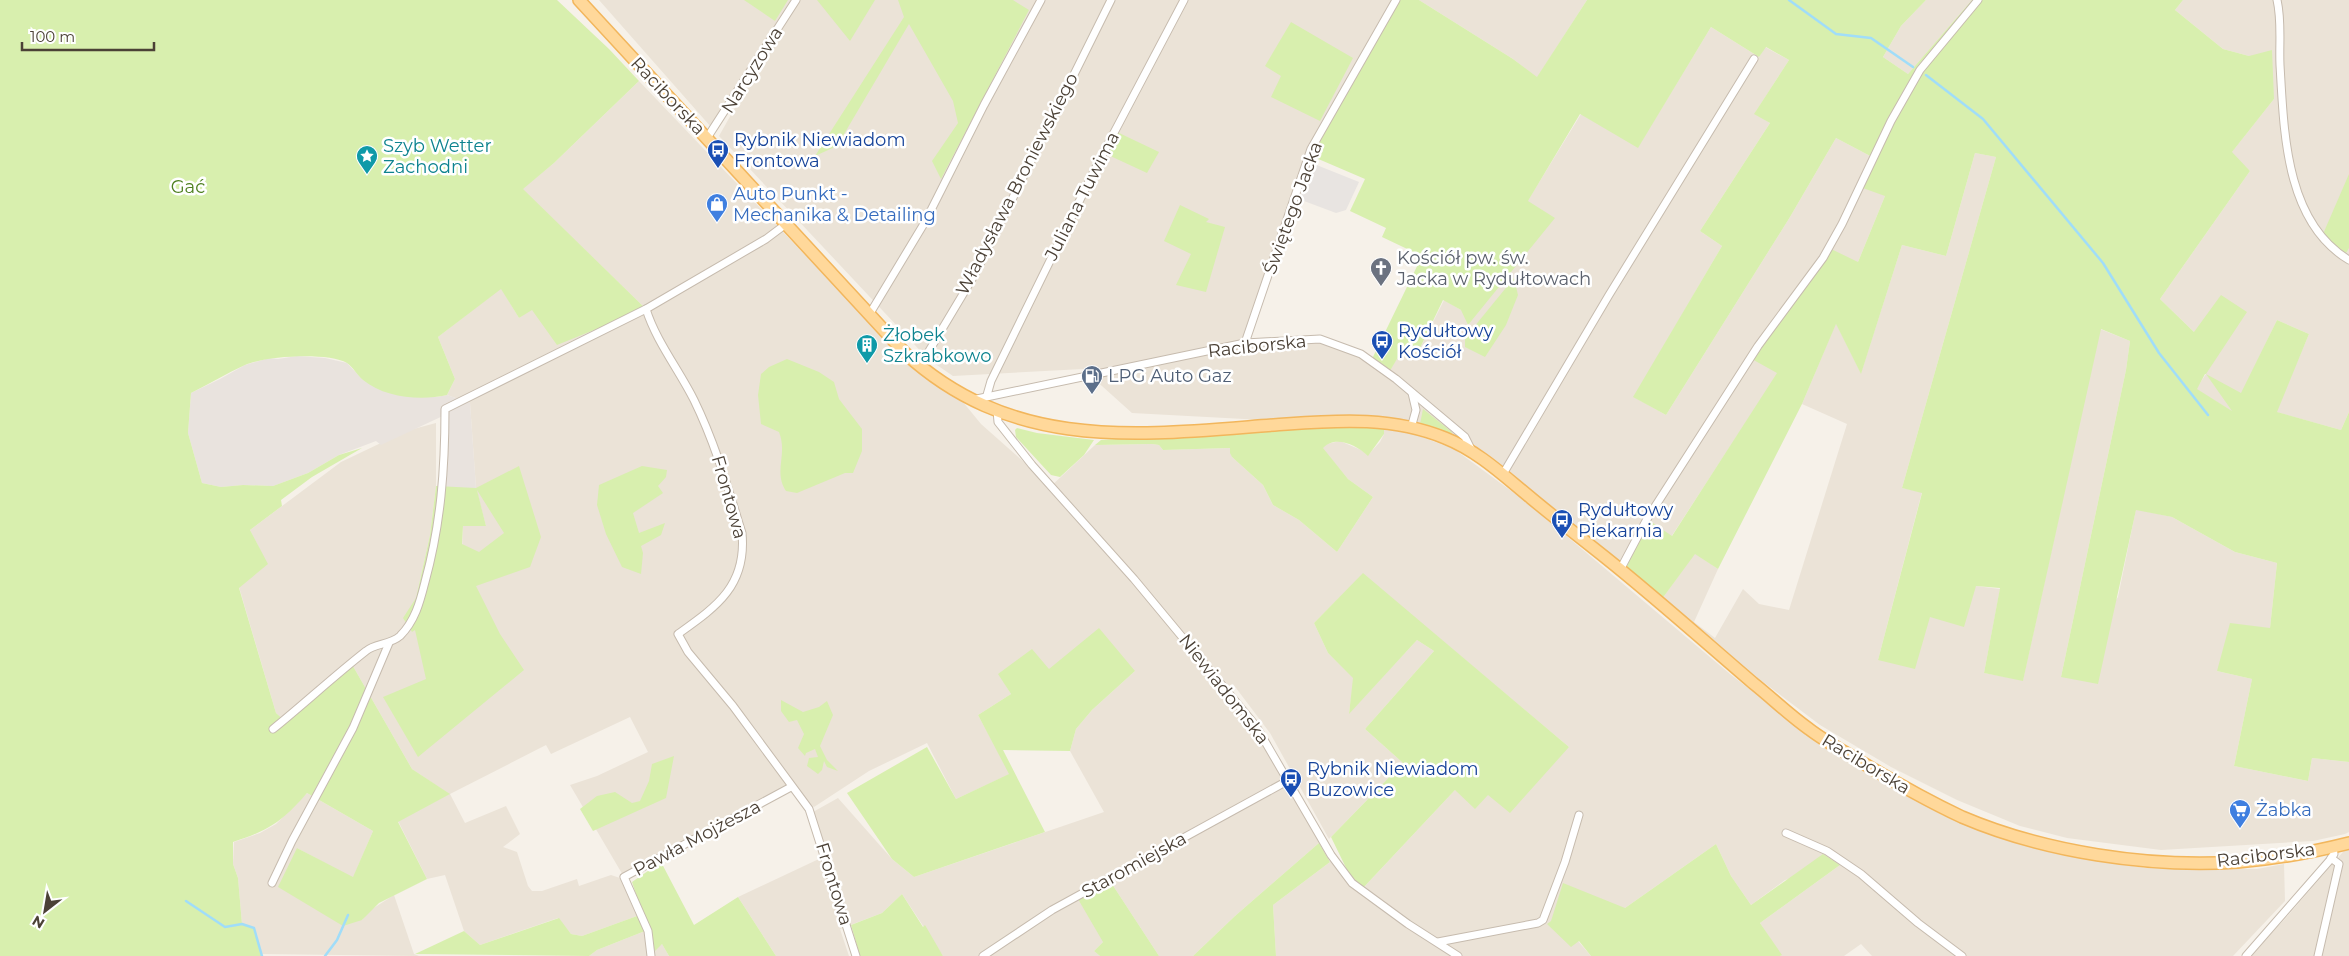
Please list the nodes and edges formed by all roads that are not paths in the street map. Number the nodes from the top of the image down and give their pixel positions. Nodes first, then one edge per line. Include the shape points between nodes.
1 (579, 0) edge
2 (796, 0) edge
3 (1041, 0) edge
4 (1111, 0) edge
5 (1184, 0) edge
6 (1396, 0) edge
7 (1978, 0) edge
8 (2276, 0) edge
9 (1754, 59) dead end
10 (707, 138) junction
11 (782, 228) junction
12 (2349, 260) edge
13 (646, 309) junction
14 (868, 315) junction
15 (1245, 343) junction
16 (920, 367) junction
17 (1412, 393) junction
18 (987, 395) junction
19 (972, 400) junction
20 (996, 411) junction
21 (1411, 428) junction
22 (1472, 452) junction
23 (1503, 474) junction
24 (1620, 570) junction
25 (389, 643) junction
26 (273, 729) dead end
27 (1289, 780) junction
28 (791, 787) junction
29 (1579, 815) dead end
30 (1786, 833) dead end
31 (2349, 843) edge
32 (2334, 847) junction
33 (2331, 858) junction
34 (272, 883) dead end
35 (1438, 942) junction
36 (650, 956) edge
37 (856, 956) edge
38 (983, 956) edge
39 (1458, 956) edge
40 (1962, 956) edge
41 (2246, 956) edge
42 (2318, 956) edge

1 - 10 main road, Raciborska
2 - 10 street, Narcyzowa
3 - 14 street via 925,222
4 - 16 street, Władysława Broniewskiego via 975,274
5 - 18 street, Juliana Tuwima via 1098,163
6 - 15 street, Świętego Jacka via 1311,149
7 - 24 street via 1920,70 1824,258 1758,346 1648,519
8 - 12 street via 2289,158 2294,182 2314,228
9 - 23 street
10 - 11 main road, Raciborska
11 - 13 street
11 - 14 main road, Raciborska
13 - 25 street via 445,409 444,477 433,554 416,614 399,637
13 - 28 street, Frontowa via 650,323 676,366 711,438 743,540 739,573 723,599 678,634 688,652 733,706
14 - 16 main road, Raciborska
15 - 17 street, Raciborska via 1320,339 1360,354
15 - 18 street, Raciborska via 1042,387
16 - 19 main road, Raciborska
17 - 21 street via 1416,410
17 - 22 street, Raciborska via 1465,437
18 - 19 street, Raciborska
19 - 20 main road, Raciborska
20 - 21 main road, Raciborska via 1038,425 1099,433 1153,434 1344,420 1379,421
20 - 27 street, Niewiadomska via 998,422 1026,458 1134,579 1256,726
21 - 22 main road, Raciborska via 1445,438
22 - 23 main road, Raciborska
23 - 24 main road, Raciborska
24 - 32 main road, Raciborska via 1810,731 1908,790 1964,817 2013,835 2073,849 2174,862 2238,862
25 - 26 street via 368,649
25 - 34 street via 353,728
27 - 35 street, Niewiadomska via 1331,855 1352,883
27 - 38 street, Staromiejska via 1052,910
28 - 36 street, Pawła Mojżesza via 624,877 648,931
28 - 37 street, Frontowa via 809,809
29 - 35 street via 1543,920 1493,934
30 - 40 street via 1827,851 1861,874
31 - 32 main road, Raciborska
32 - 33 street
33 - 41 street
33 - 42 street, Raciborska via 2339,864
35 - 39 street, Niewiadomska

